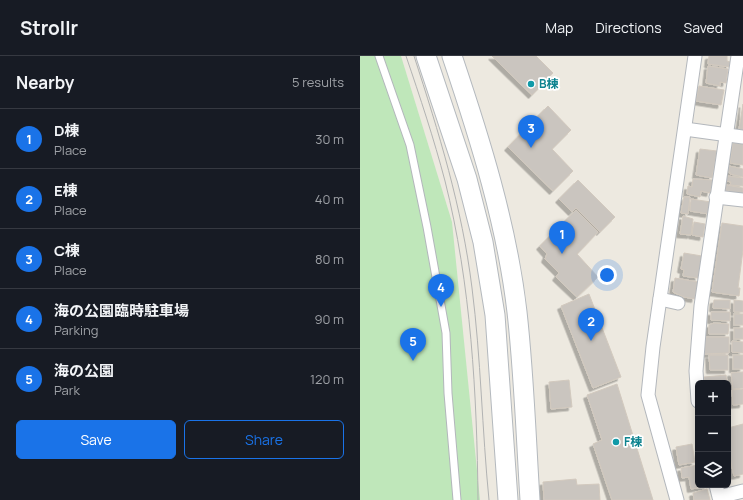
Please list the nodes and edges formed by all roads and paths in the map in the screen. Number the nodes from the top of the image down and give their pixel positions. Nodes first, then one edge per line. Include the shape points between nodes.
1 (379, 56) edge
2 (426, 56) edge
3 (452, 56) edge
4 (696, 56) edge
5 (738, 56) edge
6 (685, 129) junction
7 (726, 135) junction
8 (743, 137) edge
9 (716, 197) junction
10 (743, 200) edge
11 (660, 299) junction
12 (678, 302) dead end
13 (697, 380) edge
14 (717, 488) edge
15 (743, 491) edge
16 (457, 500) edge
17 (508, 500) edge
18 (530, 500) edge
19 (677, 500) edge

1 - 16 lane via 410,145 446,334
2 - 17 street via 467,178 483,242 496,315
3 - 18 street via 491,182 508,254 517,311
4 - 6 street
5 - 7 street
6 - 7 street
6 - 11 street
7 - 8 street
7 - 9 street
9 - 10 street
9 - 13 street via 701,306
11 - 12 street
11 - 19 street via 648,395
14 - 15 street via 719,497

